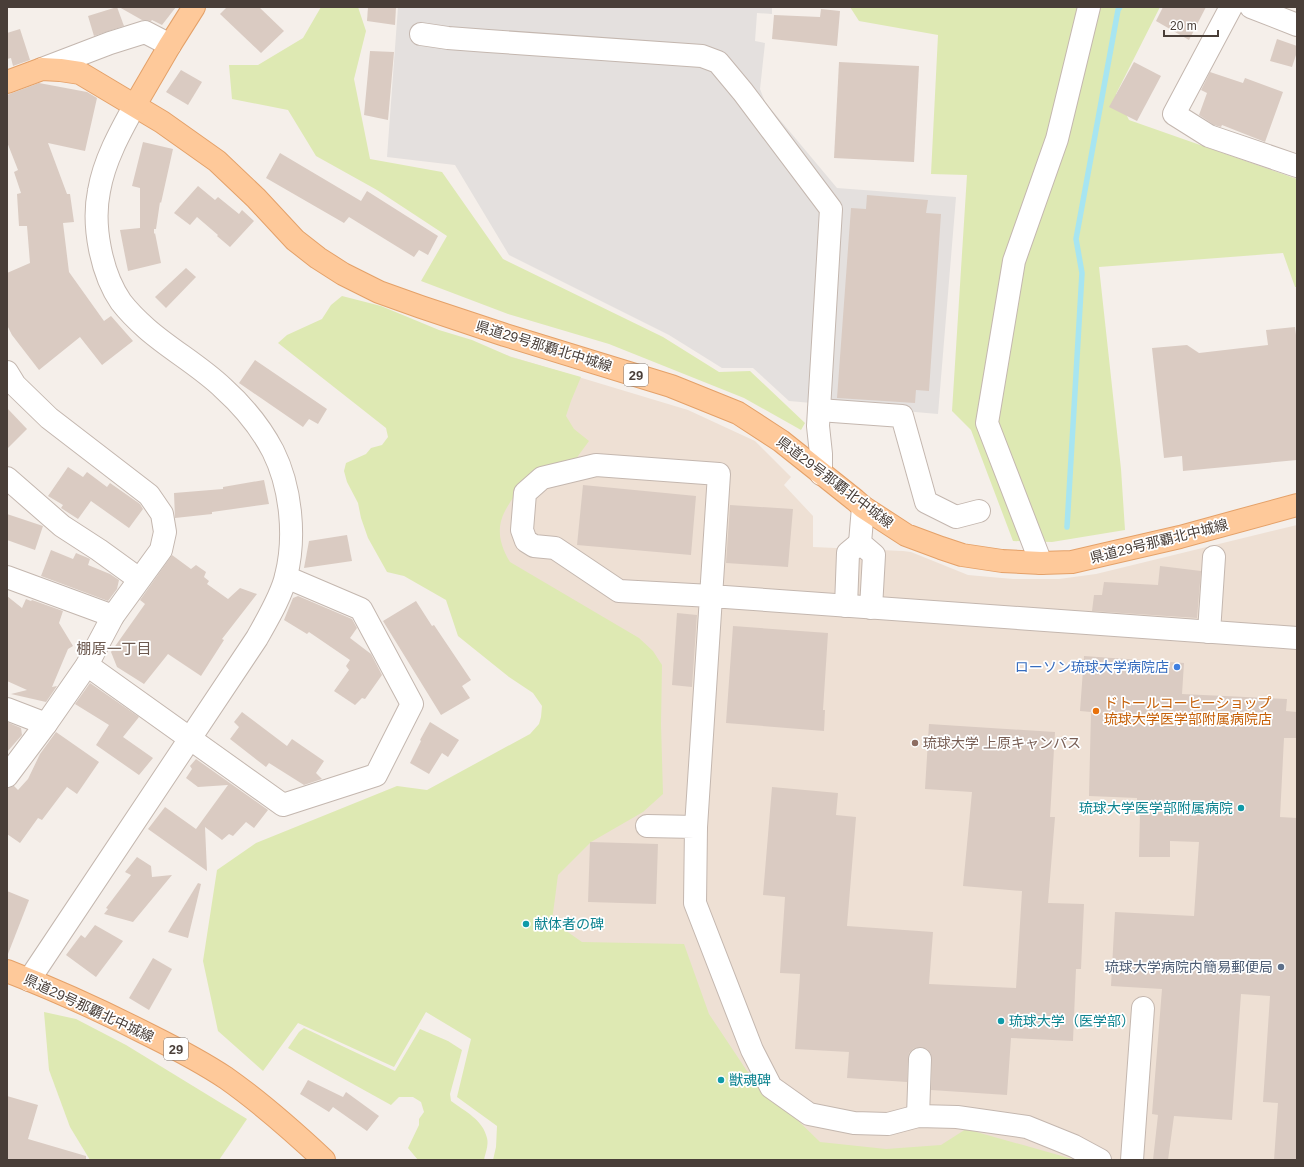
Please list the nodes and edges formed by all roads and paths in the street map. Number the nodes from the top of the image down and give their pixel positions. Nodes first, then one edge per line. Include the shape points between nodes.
1 (194, 7) edge
2 (1089, 7) edge
3 (1231, 7) edge
4 (1251, 7) edge
5 (1297, 25) edge
6 (421, 34) dead end
7 (170, 45) junction
8 (42, 69) junction
9 (7, 82) edge
10 (135, 105) junction
11 (1297, 166) edge
12 (7, 372) edge
13 (819, 410) junction
14 (821, 474) junction
15 (7, 478) edge
16 (1297, 505) edge
17 (863, 507) junction
18 (979, 510) dead end
19 (860, 543) junction
20 (1214, 558) dead end
21 (1041, 562) junction
22 (7, 577) edge
23 (286, 577) junction
24 (139, 579) junction
25 (711, 596) junction
26 (846, 606) junction
27 (871, 608) junction
28 (113, 616) junction
29 (1209, 632) junction
30 (1297, 638) edge
31 (87, 665) junction
32 (7, 709) edge
33 (46, 724) junction
34 (190, 738) junction
35 (7, 776) edge
36 (647, 826) dead end
37 (696, 827) junction
38 (7, 971) edge
39 (29, 980) junction
40 (1143, 1008) dead end
41 (920, 1059) dead end
42 (918, 1116) junction
43 (324, 1160) edge
44 (1100, 1160) edge
45 (1132, 1160) edge

1 - 7 main road
2 - 21 street via 1057,139 1014,261 987,423
3 - 11 street via 1174,114 1209,136
4 - 5 street
6 - 13 street via 481,41 702,56 718,62 831,209
7 - 8 street via 145,32
7 - 10 main road
8 - 9 main road, 県道29号那覇北中城線 / 29
8 - 10 main road, 県道29号那覇北中城線 / 29 via 80,73
10 - 14 main road, 県道29号那覇北中城線 / 29 via 217,161 295,240 343,274 379,292 421,307 705,399 738,413 781,441
10 - 23 street via 115,142 99,190 97,228 108,276 121,302 146,328 223,387 251,418 273,452 285,485 291,516
12 - 24 street via 15,385 49,418 149,495 162,514 165,532 161,550
13 - 14 street
13 - 18 street via 902,416 926,502 956,517
14 - 17 main road, 県道29号那覇北中城線 / 29
15 - 24 street via 62,526
16 - 21 main road, 県道29号那覇北中城線 / 29 via 1180,537 1072,562
17 - 19 street
17 - 21 main road, 県道29号那覇北中城線 / 29 via 906,535 962,555 1002,561
19 - 26 street via 848,553
19 - 27 street via 874,555
20 - 29 street
22 - 28 street
23 - 34 street via 257,638
23 - 34 street via 361,609 412,704 376,775 282,805
24 - 28 street
25 - 25 street via 619,591 555,548 534,546 526,541 522,530 525,493 542,478 596,465 719,474
25 - 26 street
25 - 37 street
26 - 27 street
27 - 29 street
28 - 31 street
29 - 30 street
31 - 33 street
31 - 34 street
32 - 33 street
33 - 35 street
34 - 39 street
36 - 37 street
37 - 42 street via 695,903 752,1050 771,1087 809,1114 854,1123 888,1124
38 - 39 main road, 県道29号那覇北中城線 / 29
39 - 43 main road, 県道29号那覇北中城線 / 29 via 192,1057 264,1108
40 - 45 street
41 - 42 street
42 - 44 street via 956,1117 1027,1127 1074,1146

